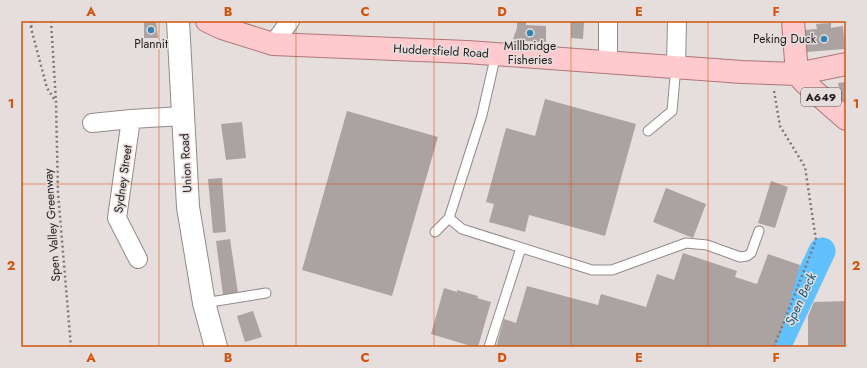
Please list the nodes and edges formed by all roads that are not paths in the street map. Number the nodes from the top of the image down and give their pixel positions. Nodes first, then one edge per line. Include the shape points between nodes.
1 (178, 21) edge
2 (207, 21) edge
3 (290, 21) edge
4 (608, 21) edge
5 (677, 21) edge
6 (793, 21) edge
7 (273, 44) junction
8 (496, 54) junction
9 (608, 61) junction
10 (846, 64) edge
11 (676, 66) junction
12 (798, 74) junction
13 (183, 116) junction
14 (131, 119) junction
15 (846, 119) edge
16 (92, 123) dead end
17 (648, 131) dead end
18 (449, 218) junction
19 (760, 231) dead end
20 (435, 232) dead end
21 (521, 248) junction
22 (138, 259) dead end
23 (266, 293) dead end
24 (204, 303) junction
25 (216, 347) edge
26 (489, 347) edge

1 - 13 street, Union Road
2 - 7 main road, Huddersfield Road
3 - 7 street
4 - 9 street
5 - 11 street
6 - 12 main road, A649
7 - 8 main road, Huddersfield Road
8 - 9 main road, Huddersfield Road
8 - 18 lane via 482,115
9 - 11 main road, Huddersfield Road
10 - 12 main road, Huddersfield Road
11 - 12 main road, Huddersfield Road
11 - 17 lane via 672,111
12 - 15 main road, A649
13 - 14 street
13 - 24 street, Union Road via 188,208
14 - 16 street
14 - 22 street, Sydney Street via 117,218
18 - 20 lane
18 - 21 lane via 462,229
19 - 21 lane via 751,253 747,256 740,257 707,245 686,243 612,270 592,270
21 - 26 lane
23 - 24 lane
24 - 25 street, Union Road

